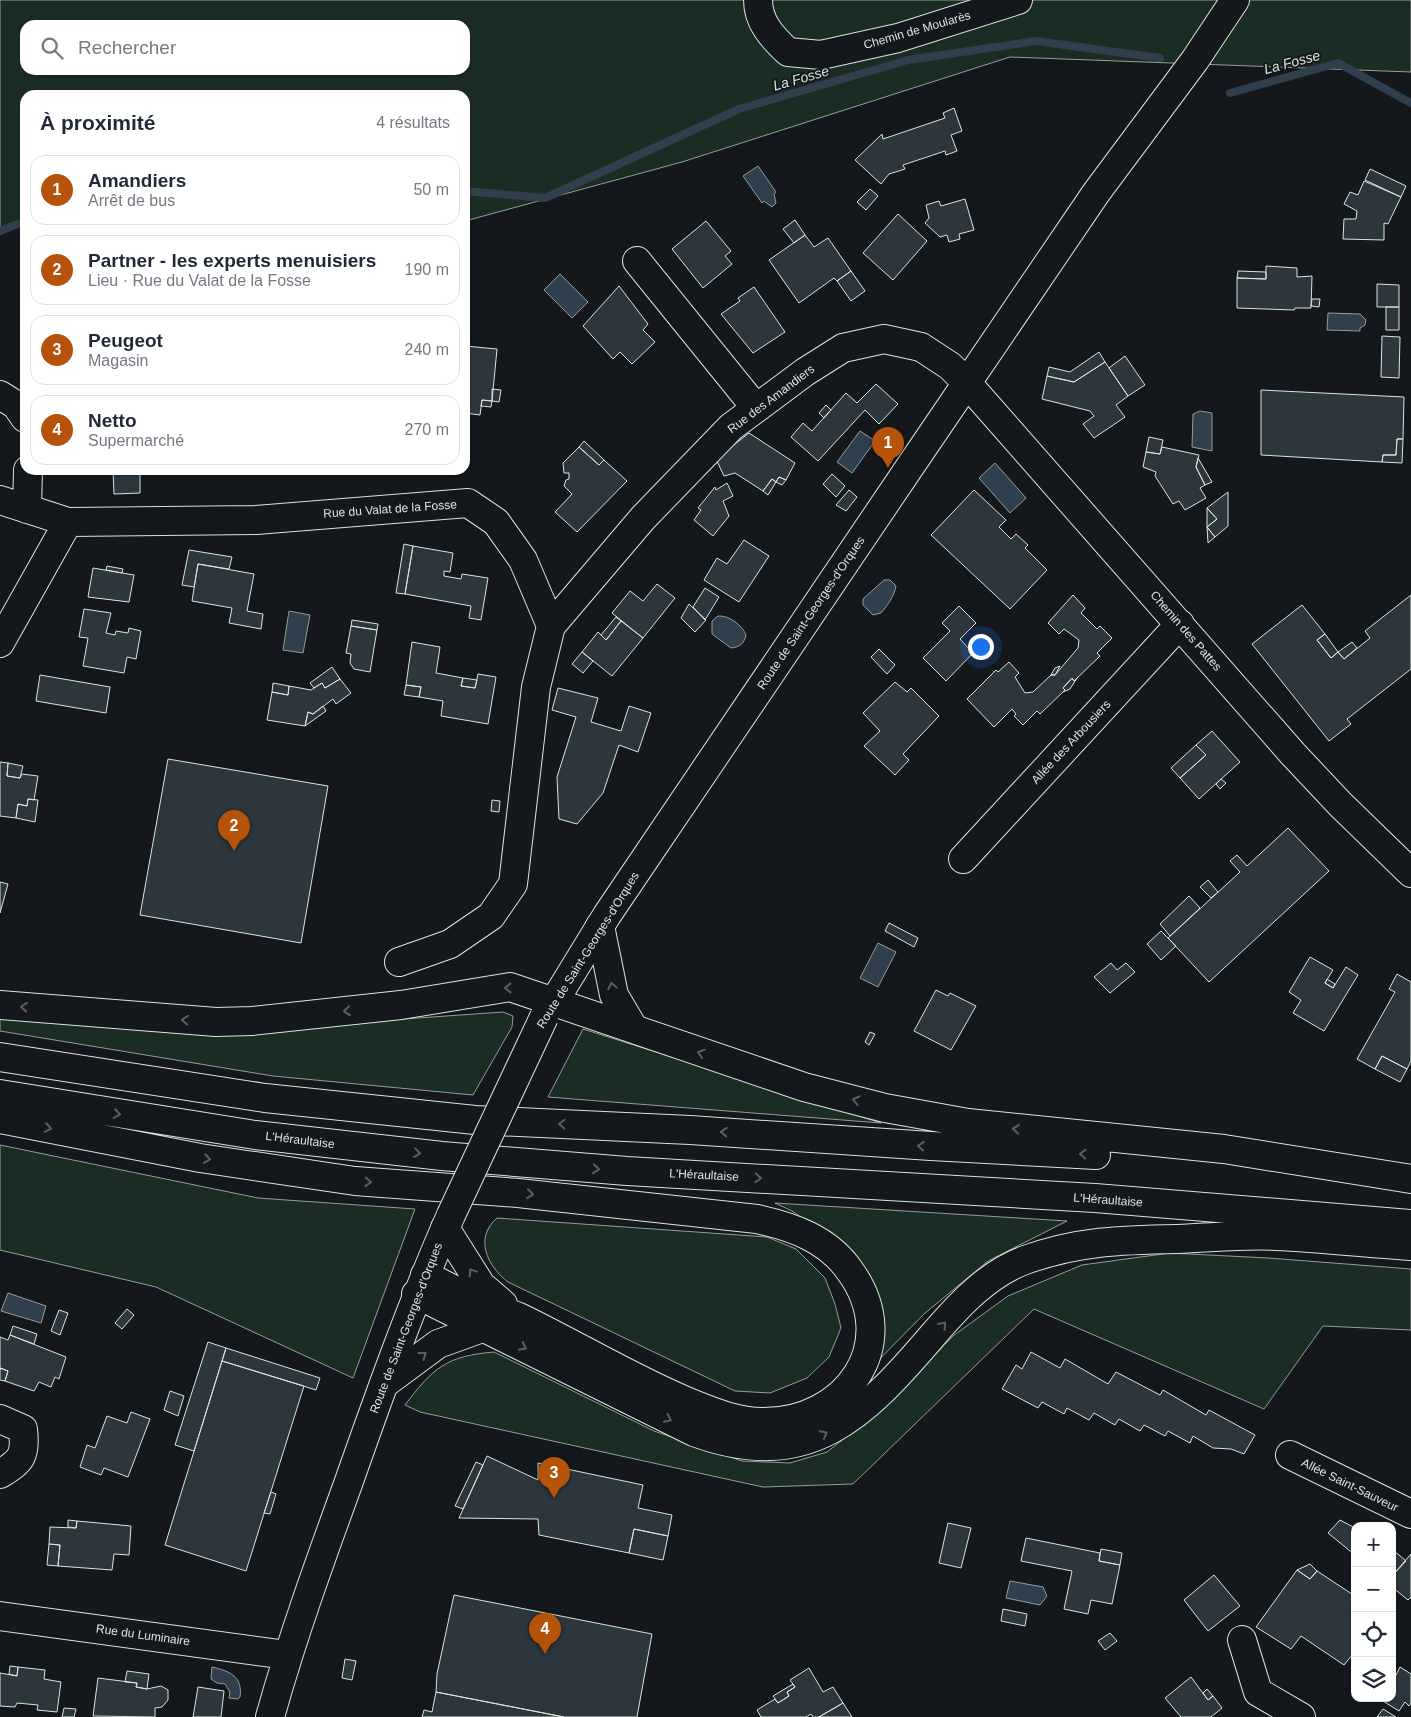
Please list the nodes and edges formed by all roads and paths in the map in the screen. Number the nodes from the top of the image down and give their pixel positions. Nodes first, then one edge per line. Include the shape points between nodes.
1 (758, 0) edge
2 (1018, 0) edge
3 (1235, 0) edge
4 (637, 261) dead end
5 (967, 383) junction
6 (0, 395) edge
7 (756, 408) junction
8 (20, 411) edge
9 (28, 475) edge
10 (0, 500) edge
11 (27, 508) junction
12 (68, 522) junction
13 (1180, 624) junction
14 (551, 626) junction
15 (0, 643) edge
16 (963, 859) dead end
17 (1411, 872) edge
18 (600, 926) junction
19 (398, 962) dead end
20 (0, 1005) edge
21 (549, 1009) junction
22 (634, 1030) junction
23 (0, 1057) edge
24 (0, 1094) edge
25 (0, 1119) edge
26 (1411, 1180) edge
27 (448, 1221) junction
28 (1411, 1224) edge
29 (1411, 1246) edge
30 (421, 1284) junction
31 (519, 1318) junction
32 (485, 1327) junction
33 (384, 1384) junction
34 (0, 1419) edge
35 (1290, 1455) dead end
36 (0, 1474) edge
37 (1411, 1514) edge
38 (0, 1616) edge
39 (1242, 1640) dead end
40 (287, 1655) junction
41 (270, 1717) edge
42 (1301, 1717) edge

1 - 2 main road, Chemin de Moularès via 758,13 765,26 788,52 821,55 898,38
3 - 5 main road, Route de Saint-Georges-d'Orques via 1160,109 1096,193
4 - 7 main road
5 - 7 main road, Rue des Amandiers via 950,366 921,347 884,339 843,348
5 - 13 main road, Chemin des Pattes
5 - 18 main road, Route de Saint-Georges-d'Orques
6 - 8 main road
7 - 14 main road, Rue des Amandiers via 731,427 643,518
9 - 11 main road
10 - 11 main road, Rue du Valat de la Fosse
11 - 12 main road, Rue du Valat de la Fosse
12 - 14 main road, Rue du Valat de la Fosse via 256,520 468,503 496,522 523,560
12 - 15 main road
13 - 16 main road, Allée des Arbousiers
13 - 17 main road, Chemin des Pattes via 1293,754
14 - 19 main road via 536,687 513,884 491,916 450,944
18 - 21 main road, Route de Saint-Georges-d'Orques
22 -> 18 main road via 614,995
21 -> 20 main road via 510,986 401,1005 252,1021 216,1022
21 - 22 main road
21 - 27 main road, Route de Saint-Georges-d'Orques, bridge
26 -> 22 main road via 1224,1149 968,1124 885,1108 804,1087
26 -> 23 main road via 1115,1156 475,1120 265,1098
24 -> 28 main road, L'Héraultaise via 255,1135 442,1156 626,1171 1095,1198
25 -> 31 main road via 200,1158 355,1181 518,1193 778,1224 809,1235 850,1270 865,1300 871,1332 860,1371 829,1405 804,1417 760,1422 717,1413 669,1394
27 - 30 main road, Route de Saint-Georges-d'Orques
31 -> 27 main road via 481,1285
32 -> 29 main road via 694,1432 716,1440 769,1447 820,1437 844,1422 892,1381 964,1301 992,1278 1022,1261 1070,1246 1114,1241 1274,1236
30 - 31 main road
30 - 32 main road
30 - 33 main road, Route de Saint-Georges-d'Orques
33 -> 32 main road via 438,1344
33 - 40 main road, Route de Saint-Georges-d'Orques
34 - 36 main road via 23,1428 26,1447 17,1464
35 - 37 main road, Allée Saint-Sauveur
38 - 40 main road, Rue du Luminaire
39 - 42 main road via 1258,1692
40 - 41 main road, Route de Saint-Georges-d'Orques

